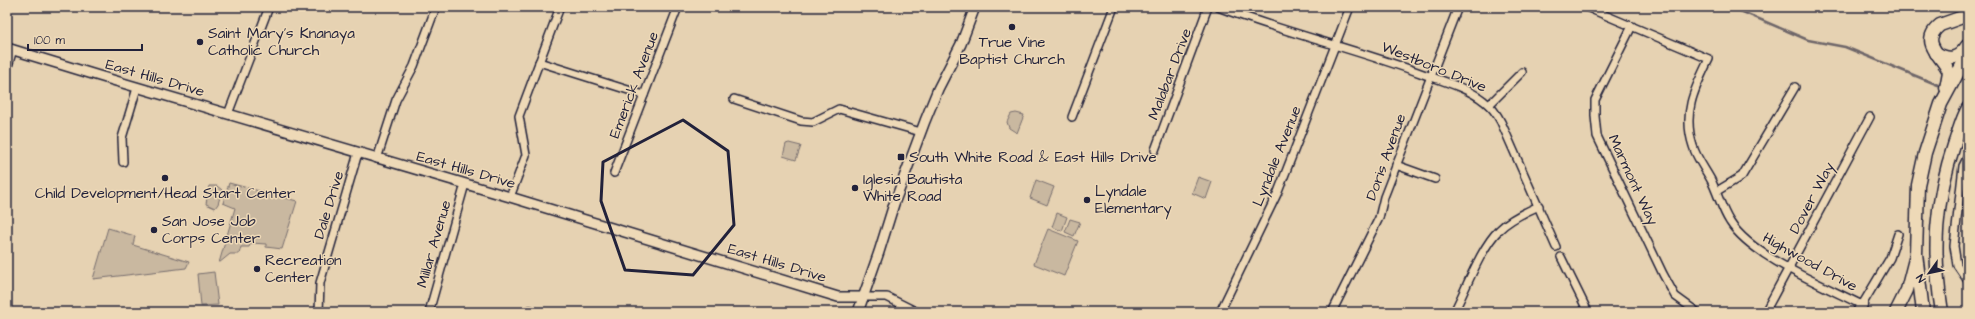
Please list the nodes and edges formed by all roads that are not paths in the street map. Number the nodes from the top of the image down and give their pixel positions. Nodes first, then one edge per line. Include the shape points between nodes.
1 (268, 7) edge
2 (436, 7) edge
3 (560, 7) edge
4 (678, 7) edge
5 (975, 7) edge
6 (1114, 7) edge
7 (1208, 7) edge
8 (1218, 7) edge
9 (1350, 7) edge
10 (1458, 7) edge
11 (1586, 7) edge
12 (1968, 15) edge
13 (1632, 26) junction
14 (1335, 45) junction
15 (1968, 45) edge
16 (10, 49) edge
17 (1935, 53) junction
18 (1968, 54) edge
19 (539, 62) junction
20 (7, 70) edge
21 (1522, 72) dead end
22 (1430, 77) junction
23 (1795, 87) dead end
24 (137, 88) junction
25 (644, 95) junction
26 (734, 99) dead end
27 (1941, 104) junction
28 (1489, 105) junction
29 (1968, 108) edge
30 (228, 114) junction
31 (1870, 117) dead end
32 (1072, 118) dead end
33 (921, 132) junction
34 (1155, 150) dead end
35 (358, 153) junction
36 (1968, 156) edge
37 (377, 159) junction
38 (123, 162) dead end
39 (1396, 165) junction
40 (614, 173) dead end
41 (1434, 178) dead end
42 (465, 184) junction
43 (1717, 191) junction
44 (510, 197) junction
45 (1539, 206) junction
46 (1898, 234) dead end
47 (1556, 247) dead end
48 (1916, 254) junction
49 (1561, 257) dead end
50 (1789, 267) junction
51 (1968, 281) edge
52 (864, 297) junction
53 (1860, 309) edge
54 (1585, 311) edge
55 (319, 312) edge
56 (429, 312) edge
57 (858, 312) edge
58 (917, 312) edge
59 (1220, 312) edge
60 (1332, 312) edge
61 (1454, 312) edge
62 (1697, 312) edge
63 (1765, 312) edge
64 (1896, 312) edge
65 (1922, 312) edge
66 (1942, 312) edge

1 - 30 street
2 - 37 street via 414,66 396,100
3 - 19 street
4 - 25 street, Emerick Avenue
5 - 33 street
6 - 32 street
7 - 34 street, Malabar Drive
8 - 14 street, Westboro Drive
9 - 14 street, Lyndale Avenue
10 - 22 street, Doris Avenue
11 - 13 street, Highwood Drive
12 - 17 highway via 1936,28 1931,42
13 - 43 street, Highwood Drive via 1710,59 1694,91 1687,118 1693,146
13 - 62 street, Marmont Way via 1595,100 1598,136 1675,296
14 - 22 street, Westboro Drive
14 - 59 street, Lyndale Avenue via 1278,192
15 - 17 highway via 1960,55 1953,58 1944,58
16 - 20 street
16 - 24 street, East Hills Drive
17 - 27 highway via 1949,72
18 - 27 highway
19 - 25 street
19 - 44 street via 520,116 526,154
21 - 28 street
22 - 28 street, Westboro Drive via 1473,94
22 - 39 street, Doris Avenue
23 - 43 street via 1742,176
24 - 30 street, East Hills Drive
24 - 38 street via 122,138
25 - 40 street, Emerick Avenue
26 - 33 street via 801,120 814,122 839,109
27 - 48 highway via 1925,153 1918,185
28 - 45 street, Westboro Drive via 1501,122
29 - 66 highway via 1944,179 1937,217 1936,268
30 - 35 street, East Hills Drive
31 - 50 street, Dover Way
33 - 52 street via 884,232
35 - 37 street, East Hills Drive
35 - 55 street, Dale Drive via 320,283
36 - 51 street via 1963,166 1954,246 1957,265
37 - 42 street, East Hills Drive
39 - 41 street
39 - 60 street, Doris Avenue via 1378,218
42 - 44 street, East Hills Drive
42 - 56 street, Millar Avenue
43 - 50 street, Highwood Drive via 1730,222 1748,243
44 - 52 street, East Hills Drive via 838,297
45 - 47 street, Westboro Drive
45 - 61 street via 1511,220 1498,230 1488,243
46 - 53 street via 1890,258
48 - 64 highway via 1907,290
48 - 65 highway
49 - 54 street
50 - 53 street, Highwood Drive
50 - 63 street, Dover Way
52 - 57 street
52 - 58 street, East Hills Drive via 888,298

